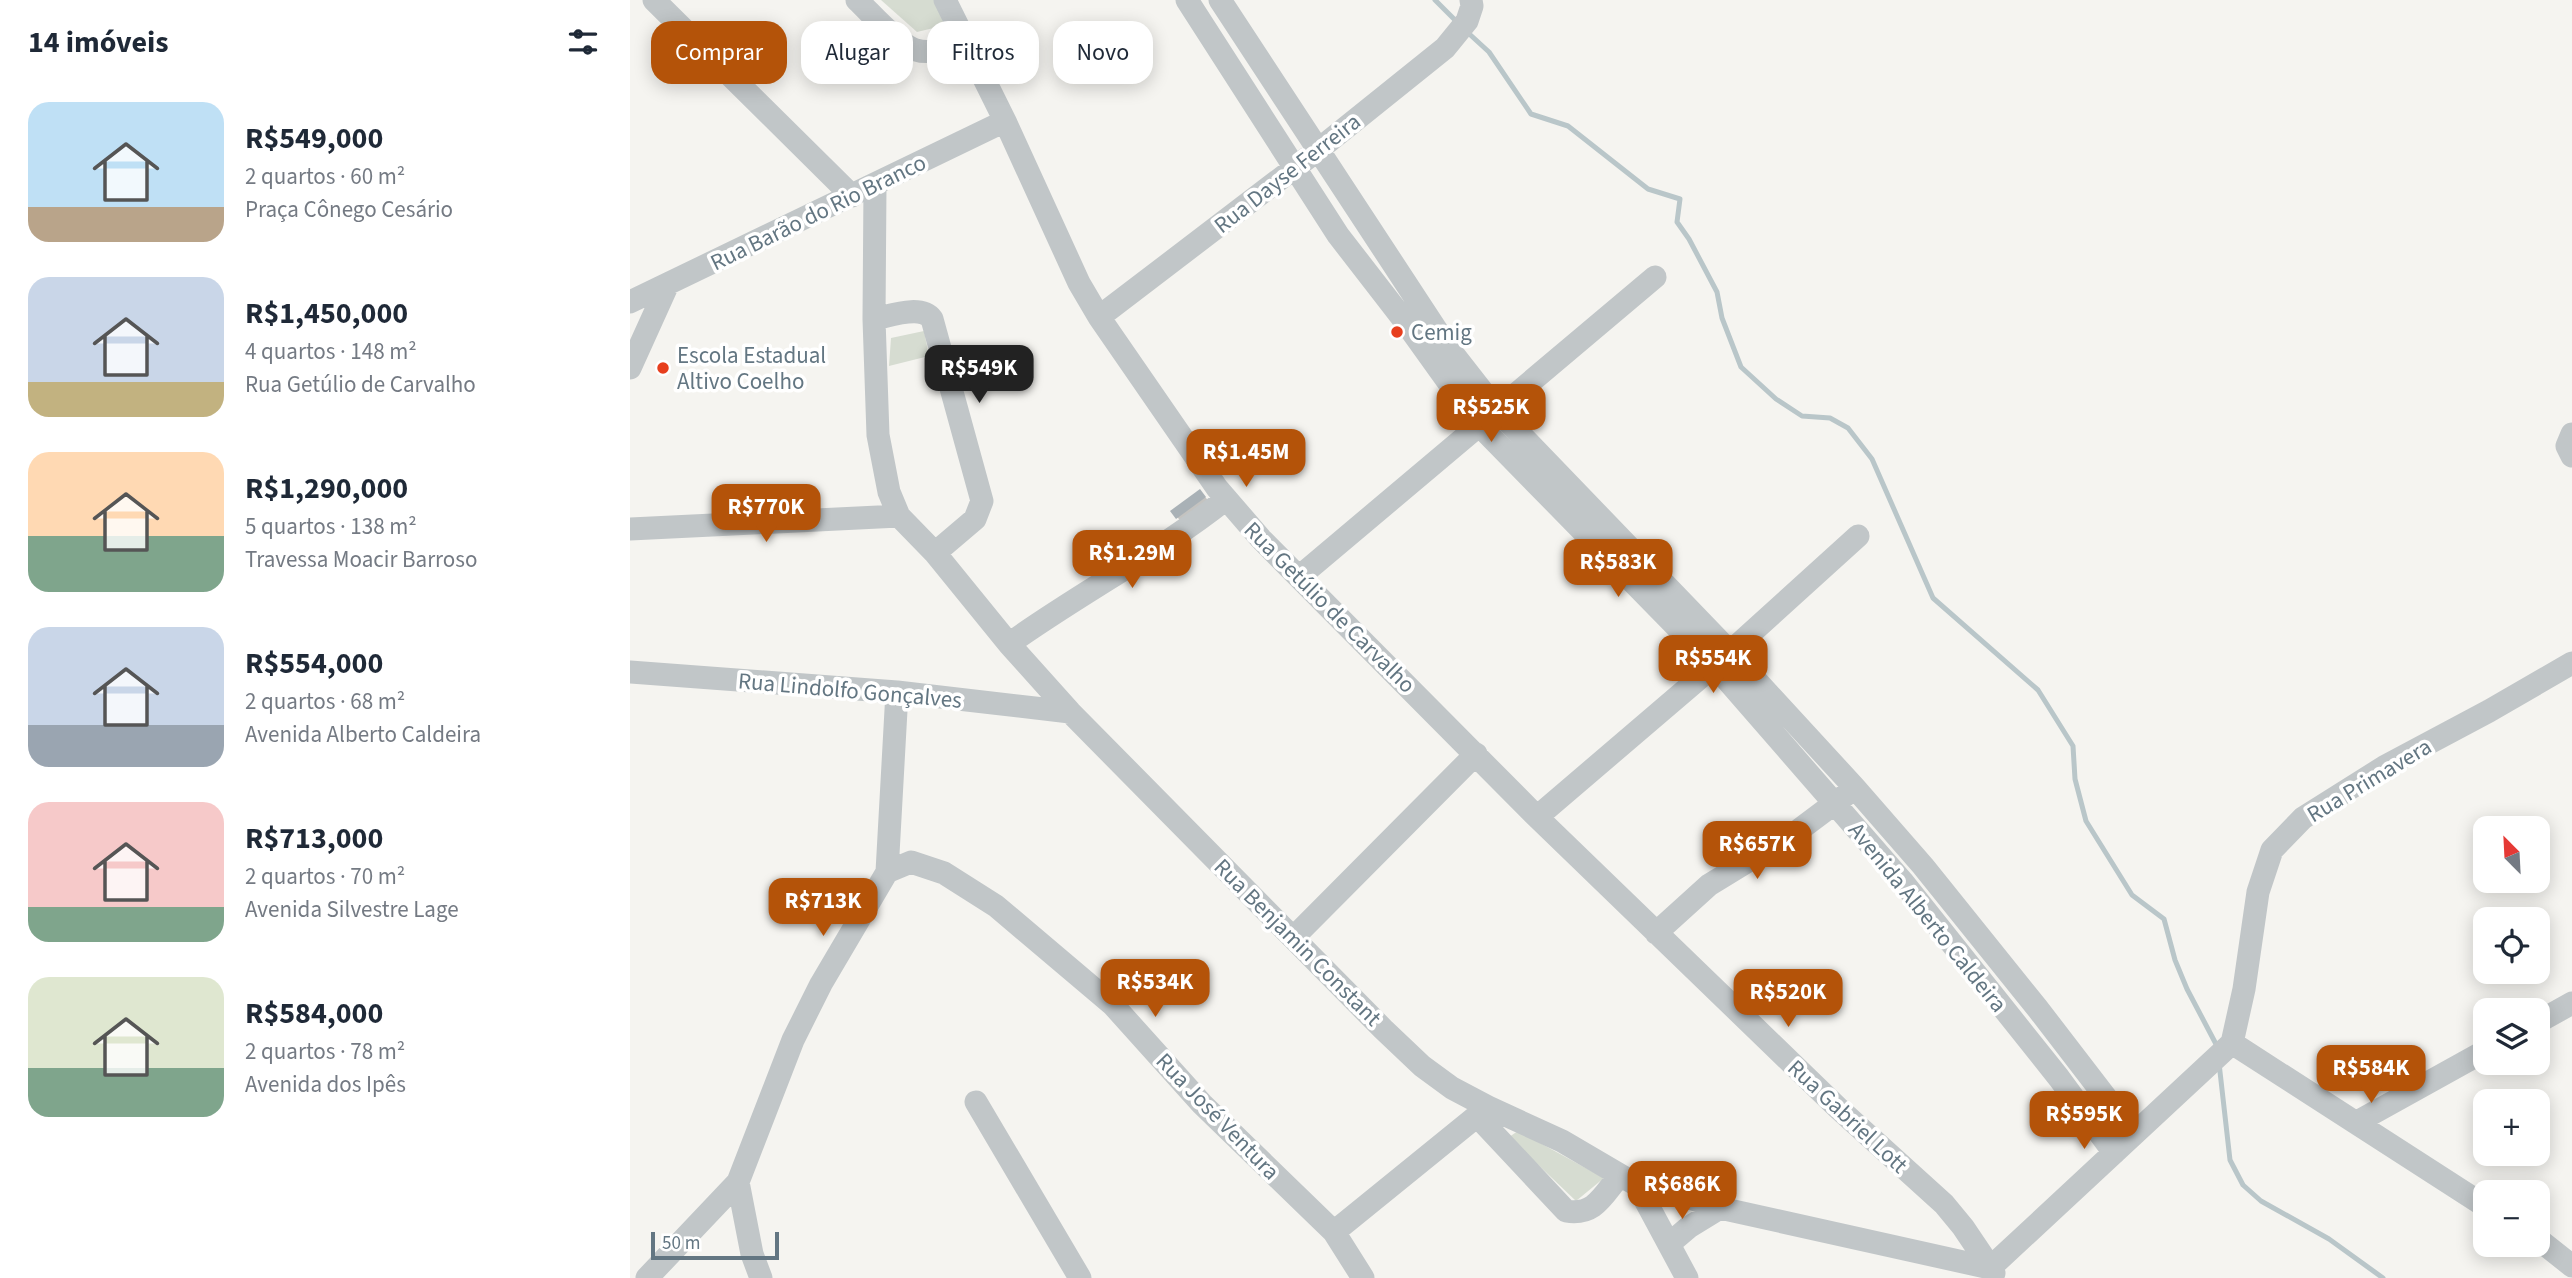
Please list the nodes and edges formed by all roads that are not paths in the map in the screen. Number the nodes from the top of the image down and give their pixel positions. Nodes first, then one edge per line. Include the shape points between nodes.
1 (654, 0) edge
2 (857, 0) edge
3 (945, 0) edge
4 (964, 0) edge
5 (1187, 0) edge
6 (1220, 0) edge
7 (1465, 19) edge
8 (954, 21) edge
9 (963, 21) edge
10 (927, 51) edge
11 (986, 84) edge
12 (1005, 121) junction
13 (1318, 150) junction
14 (1295, 168) junction
15 (875, 186) junction
16 (852, 196) junction
17 (1655, 277) dead end
18 (668, 284) junction
19 (630, 302) edge
20 (1099, 317) junction
21 (874, 319) junction
22 (630, 368) edge
23 (1497, 410) junction
24 (1479, 425) junction
25 (1226, 499) junction
26 (899, 516) junction
27 (630, 528) edge
28 (1858, 536) dead end
29 (935, 553) junction
30 (1299, 578) junction
31 (1009, 644) junction
32 (1722, 658) junction
33 (2572, 663) edge
34 (630, 671) edge
35 (897, 692) junction
36 (1070, 712) junction
37 (1476, 754) junction
38 (1855, 788) junction
39 (1835, 804) junction
40 (1537, 817) junction
41 (887, 872) junction
42 (1656, 933) junction
43 (1294, 937) junction
44 (2572, 1003) edge
45 (2550, 1015) edge
46 (2230, 1044) junction
47 (2473, 1058) edge
48 (976, 1102) dead end
49 (1483, 1112) junction
50 (2357, 1122) junction
51 (2134, 1134) junction
52 (2114, 1153) junction
53 (1629, 1180) junction
54 (738, 1182) junction
55 (2473, 1198) edge
56 (1720, 1208) junction
57 (1334, 1233) junction
58 (1669, 1244) junction
59 (2550, 1249) edge
60 (2572, 1266) edge
61 (1994, 1273) edge
62 (647, 1278) edge
63 (761, 1278) edge
64 (1080, 1278) edge
65 (1363, 1278) edge
66 (1687, 1278) edge

1 - 16 street
2 - 10 street via 904,43
3 - 8 street, Rua Getúlio de Carvalho
4 - 9 street
5 - 14 street, Avenida Alberto Caldeira
6 - 13 street, Avenida Alberto Caldeira
7 - 13 street, Rua Dayse Ferreira via 1445,48
11 - 12 street, Rua Getúlio de Carvalho
12 - 15 street, Rua Barão do Rio Branco
12 - 20 street, Rua Getúlio de Carvalho
13 - 14 street, Rua Dayse Ferreira
13 - 23 street, Avenida Alberto Caldeira via 1447,346
14 - 20 street, Rua Dayse Ferreira
14 - 24 street, Avenida Alberto Caldeira
15 - 16 street, Rua Barão do Rio Branco
15 - 21 street, Rua Benjamin Constant
16 - 18 street, Rua Barão do Rio Branco
17 - 23 street
18 - 19 street, Rua Barão do Rio Branco
18 - 22 street
20 - 25 street, Rua Getúlio de Carvalho
21 - 26 street, Rua Benjamin Constant via 878,435 889,492
21 - 29 street via 919,311 932,319 982,501 975,519
23 - 24 street
23 - 32 street, Avenida Alberto Caldeira
24 - 30 street
24 - 32 street, Avenida Alberto Caldeira
25 - 30 street, Rua Getúlio de Carvalho
25 - 31 street
26 - 27 street
26 - 29 street, Rua Benjamin Constant
28 - 32 street
29 - 31 street, Rua Benjamin Constant
30 - 37 street, Rua Getúlio de Carvalho
31 - 36 street, Rua Benjamin Constant
32 - 38 street, Avenida Alberto Caldeira
32 - 39 street, Avenida Alberto Caldeira
32 - 40 street
33 - 46 street, Rua Primavera via 2384,767 2303,818 2272,850 2258,892 2244,989
34 - 35 street, Rua Lindolfo Gonçalves
35 - 36 street, Rua Lindolfo Gonçalves
35 - 41 street
36 - 43 street, Rua Benjamin Constant
37 - 40 street, Rua Getúlio de Carvalho
37 - 43 street
38 - 39 street
38 - 51 street, Avenida Alberto Caldeira via 1940,887
39 - 42 street via 1709,885
39 - 52 street, Avenida Alberto Caldeira via 1902,881
40 - 42 street, Rua Gabriel Lott
41 - 54 street via 793,1040
41 - 57 street, Rua José Ventura via 911,862 927,866 996,906 1113,1005 1202,1104
42 - 61 street, Rua Gabriel Lott via 1944,1205
43 - 49 street, Rua Benjamin Constant via 1422,1066
44 - 45 street
46 - 50 street
46 - 51 street
47 - 50 street
48 - 64 street
49 - 53 street, Rua Benjamin Constant via 1563,1141
49 - 53 street via 1566,1211 1579,1213 1593,1207
49 - 57 street
50 - 55 street
51 - 52 street
52 - 61 street
53 - 56 street, Rua Benjamin Constant
53 - 58 street
54 - 62 street
54 - 63 street
56 - 58 street
56 - 61 street, Rua Benjamin Constant
57 - 65 street, Rua José Ventura
58 - 66 street
59 - 60 street

